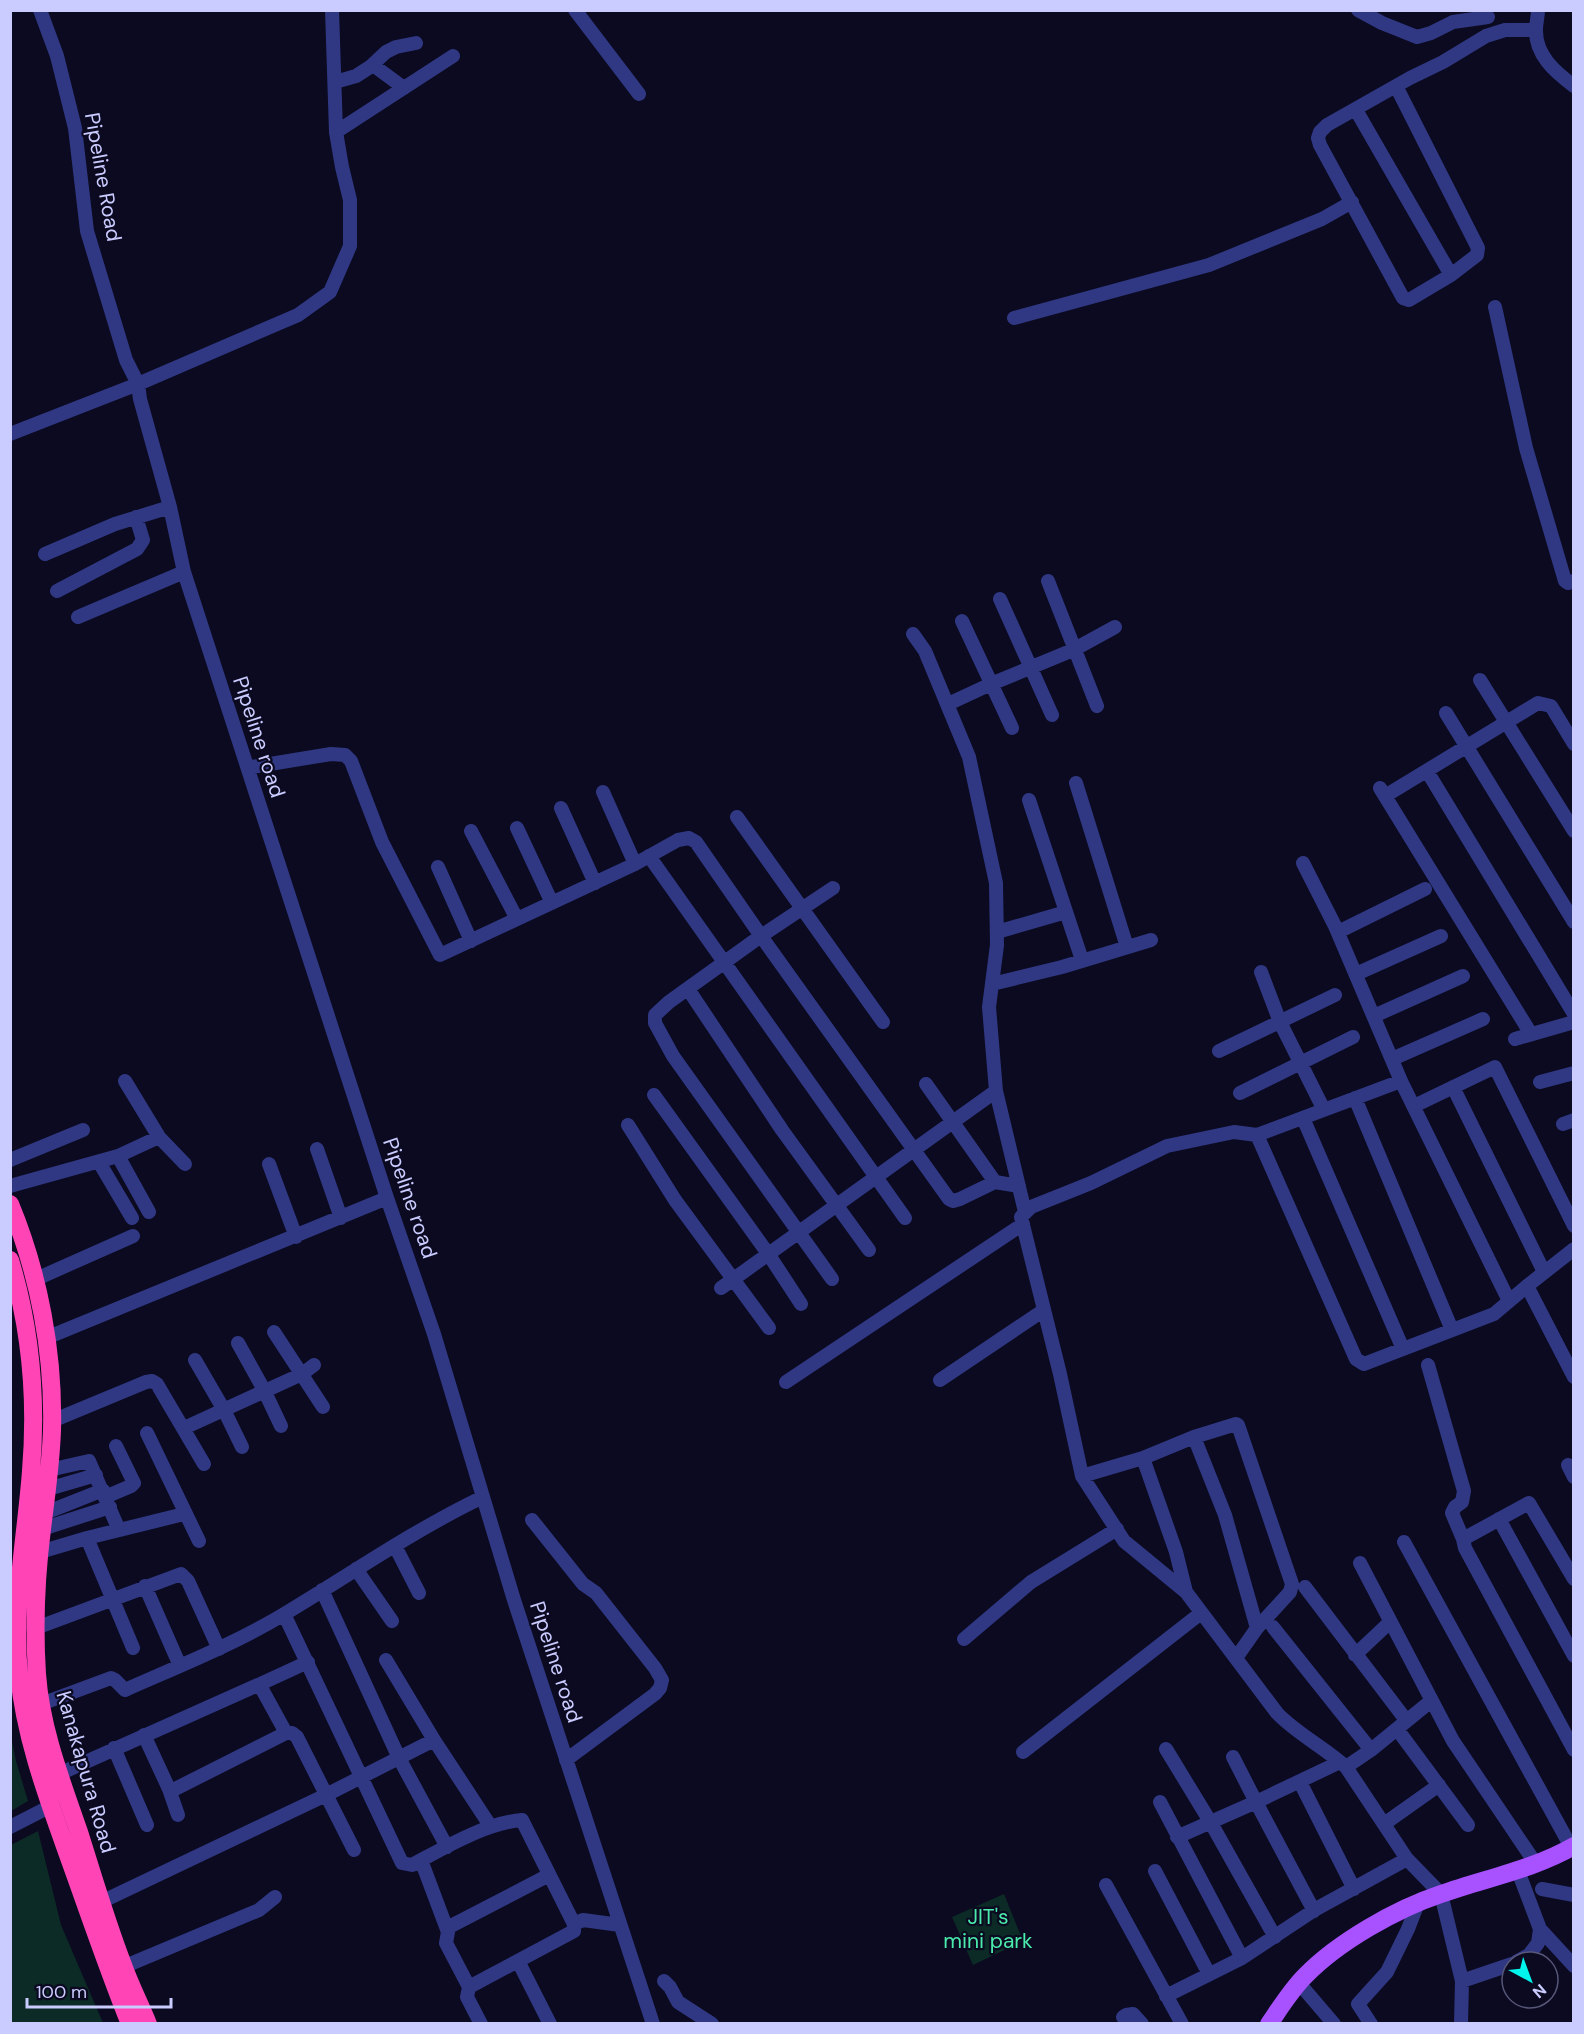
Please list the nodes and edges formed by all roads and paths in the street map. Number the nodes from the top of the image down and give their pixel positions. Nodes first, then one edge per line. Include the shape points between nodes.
1 (40, 10) edge
2 (332, 10) edge
3 (575, 10) edge
4 (1358, 10) edge
5 (1538, 10) edge
6 (1484, 14) edge
7 (1505, 30) junction
8 (1536, 30) junction
9 (416, 43) dead end
10 (453, 56) dead end
11 (373, 65) junction
12 (335, 82) junction
13 (1396, 86) junction
14 (1574, 86) edge
15 (404, 88) junction
16 (639, 94) dead end
17 (1356, 110) junction
18 (336, 132) junction
19 (1352, 202) junction
20 (1451, 275) junction
21 (1495, 307) dead end
22 (1014, 318) dead end
23 (138, 384) junction
24 (10, 434) edge
25 (170, 507) junction
26 (136, 517) junction
27 (45, 554) dead end
28 (184, 572) junction
29 (1048, 581) dead end
30 (1574, 582) edge
31 (57, 591) dead end
32 (1000, 599) dead end
33 (78, 617) dead end
34 (962, 621) dead end
35 (1114, 627) dead end
36 (913, 634) dead end
37 (1073, 650) junction
38 (1030, 668) junction
39 (1480, 680) dead end
40 (991, 684) junction
41 (948, 704) junction
42 (1097, 706) dead end
43 (1446, 713) dead end
44 (1052, 715) dead end
45 (1506, 723) junction
46 (1012, 728) dead end
47 (1574, 744) edge
48 (1466, 747) junction
49 (247, 766) junction
50 (1427, 771) junction
51 (1076, 783) dead end
52 (603, 792) dead end
53 (1029, 800) dead end
54 (561, 808) dead end
55 (737, 817) dead end
56 (517, 828) dead end
57 (471, 831) dead end
58 (1574, 831) edge
59 (649, 856) junction
60 (1303, 863) dead end
61 (635, 864) junction
62 (438, 867) dead end
63 (595, 883) junction
64 (832, 888) dead end
65 (1425, 889) dead end
66 (552, 903) junction
67 (802, 908) junction
68 (1066, 912) junction
69 (517, 919) junction
70 (1574, 922) edge
71 (997, 932) junction
72 (1338, 932) junction
73 (761, 936) junction
74 (1441, 936) dead end
75 (1151, 940) dead end
76 (471, 941) junction
77 (1127, 947) junction
78 (1082, 960) junction
79 (725, 964) junction
80 (1261, 972) dead end
81 (1356, 974) junction
82 (1463, 976) dead end
83 (992, 984) junction
84 (688, 989) junction
85 (1335, 994) dead end
86 (1574, 1014) edge
87 (1374, 1016) junction
88 (1483, 1019) dead end
89 (883, 1022) dead end
90 (1280, 1022) junction
91 (1574, 1022) edge
92 (1532, 1034) junction
93 (1353, 1037) dead end
94 (1515, 1039) dead end
95 (1219, 1051) dead end
96 (1392, 1059) junction
97 (1301, 1063) junction
98 (1574, 1073) edge
99 (125, 1081) dead end
100 (1401, 1081) junction
101 (1540, 1082) dead end
102 (926, 1084) dead end
103 (1453, 1087) junction
104 (996, 1091) junction
105 (1240, 1093) dead end
106 (654, 1095) dead end
107 (1355, 1098) junction
108 (1414, 1106) junction
109 (1324, 1110) junction
110 (1303, 1118) junction
111 (952, 1123) junction
112 (628, 1125) dead end
113 (83, 1130) dead end
114 (1257, 1135) junction
115 (159, 1137) junction
116 (317, 1149) dead end
117 (915, 1150) junction
118 (118, 1156) junction
119 (10, 1160) edge
120 (99, 1162) junction
121 (185, 1164) dead end
122 (269, 1164) dead end
123 (877, 1177) junction
124 (995, 1182) junction
125 (10, 1186) edge
126 (1019, 1186) junction
127 (387, 1198) junction
128 (10, 1204) edge
129 (837, 1206) junction
130 (149, 1212) dead end
131 (132, 1218) dead end
132 (341, 1218) junction
133 (905, 1218) dead end
134 (1024, 1218) junction
135 (1574, 1226) edge
136 (799, 1233) junction
137 (133, 1236) dead end
138 (296, 1237) junction
139 (1574, 1249) edge
140 (869, 1250) dead end
141 (769, 1255) junction
142 (10, 1260) edge
143 (1544, 1272) junction
144 (36, 1279) junction
145 (832, 1279) dead end
146 (727, 1284) junction
147 (1527, 1286) junction
148 (1509, 1301) junction
149 (801, 1305) dead end
150 (1044, 1310) junction
151 (770, 1328) dead end
152 (1452, 1330) junction
153 (274, 1332) dead end
154 (46, 1338) junction
155 (238, 1343) dead end
156 (1403, 1349) junction
157 (195, 1360) dead end
158 (314, 1365) dead end
159 (1428, 1365) dead end
160 (302, 1374) junction
161 (1574, 1377) edge
162 (940, 1380) dead end
163 (786, 1382) dead end
164 (264, 1390) junction
165 (323, 1407) dead end
166 (224, 1410) junction
167 (52, 1421) junction
168 (281, 1426) dead end
169 (183, 1428) junction
170 (147, 1433) dead end
171 (1194, 1437) junction
172 (116, 1446) dead end
173 (242, 1447) dead end
174 (1143, 1458) junction
175 (204, 1464) dead end
176 (50, 1470) junction
177 (96, 1475) junction
178 (1082, 1476) junction
179 (48, 1489) junction
180 (483, 1497) junction
181 (106, 1498) junction
182 (184, 1514) junction
183 (532, 1520) dead end
184 (1499, 1520) junction
185 (44, 1521) junction
186 (1117, 1529) junction
187 (119, 1530) junction
188 (87, 1538) junction
189 (1463, 1539) junction
190 (199, 1541) dead end
191 (1404, 1542) dead end
192 (395, 1546) junction
193 (40, 1552) junction
194 (1360, 1563) dead end
195 (356, 1569) junction
196 (1574, 1579) edge
197 (145, 1586) junction
198 (1305, 1587) dead end
199 (29, 1590) junction
200 (322, 1590) junction
201 (1186, 1592) junction
202 (419, 1593) dead end
203 (112, 1600) junction
204 (1201, 1613) junction
205 (284, 1614) junction
206 (392, 1621) dead end
207 (1390, 1622) junction
208 (1273, 1627) dead end
209 (36, 1628) junction
210 (1257, 1628) junction
211 (964, 1639) dead end
212 (133, 1648) dead end
213 (219, 1649) junction
214 (1356, 1655) junction
215 (1574, 1656) edge
216 (1236, 1658) junction
217 (386, 1660) dead end
218 (308, 1662) junction
219 (180, 1666) junction
220 (258, 1684) junction
221 (1431, 1701) junction
222 (41, 1704) junction
223 (1401, 1724) junction
224 (286, 1733) junction
225 (144, 1735) junction
226 (434, 1740) junction
227 (114, 1748) junction
228 (1166, 1749) dead end
229 (1371, 1750) junction
230 (1573, 1750) edge
231 (1023, 1752) dead end
232 (1233, 1757) dead end
233 (399, 1758) junction
234 (566, 1760) junction
235 (1343, 1764) junction
236 (59, 1774) junction
237 (360, 1778) junction
238 (1299, 1782) junction
239 (1438, 1785) junction
240 (169, 1790) junction
241 (326, 1795) junction
242 (1160, 1802) dead end
243 (1256, 1802) junction
244 (51, 1806) junction
245 (178, 1815) dead end
246 (1211, 1823) junction
247 (1384, 1824) junction
248 (147, 1825) dead end
249 (1468, 1825) dead end
250 (10, 1827) edge
251 (491, 1827) junction
252 (1177, 1837) junction
253 (447, 1846) junction
254 (1572, 1846) edge
255 (354, 1850) dead end
256 (1407, 1859) junction
257 (421, 1860) junction
258 (1536, 1864) junction
259 (1155, 1871) dead end
260 (1518, 1871) junction
261 (549, 1875) junction
262 (1106, 1885) dead end
263 (1353, 1888) junction
264 (1542, 1889) dead end
265 (1442, 1894) junction
266 (1574, 1895) edge
267 (274, 1897) dead end
268 (101, 1902) junction
269 (1418, 1903) junction
270 (1314, 1911) junction
271 (574, 1923) junction
272 (620, 1925) junction
273 (447, 1928) junction
274 (1540, 1929) junction
275 (1275, 1937) junction
276 (1533, 1950) edge
277 (1242, 1958) junction
278 (518, 1961) junction
279 (1574, 1966) edge
280 (123, 1967) junction
281 (1500, 1968) edge
282 (1209, 1974) junction
283 (664, 1981) dead end
284 (1462, 1981) junction
285 (1299, 1983) junction
286 (469, 1987) junction
287 (1166, 1996) junction
288 (1123, 2017) dead end
289 (1461, 2023) edge
290 (130, 2024) edge
291 (148, 2024) edge
292 (481, 2024) edge
293 (550, 2024) edge
294 (653, 2024) edge
295 (712, 2024) edge
296 (1143, 2024) edge
297 (1182, 2024) edge
298 (1269, 2024) edge
299 (1334, 2024) edge
300 (1371, 2024) edge

1 - 23 street, Pipeline Road via 57,56 75,128 87,231 126,360
2 - 12 street
3 - 16 street
4 - 6 street via 1417,37
5 - 8 street
6 - 7 street
7 - 8 street
7 - 13 street via 1485,36
8 - 14 street via 1542,55
9 - 11 street via 386,52
10 - 15 street
11 - 12 street via 356,76
11 - 15 street
12 - 18 street
13 - 17 street
13 - 20 street via 1478,248 1477,255
15 - 18 street
17 - 19 street via 1327,125 1318,138
17 - 20 street
18 - 23 street via 350,200 350,246 330,292 298,315
19 - 20 street via 1403,298 1409,300
19 - 22 street via 1322,219 1209,265
21 - 30 street via 1526,448 1565,581
23 - 24 street
23 - 25 street, Pipeline road
25 - 26 street
25 - 28 street, Pipeline road
26 - 27 street
26 - 31 street via 143,540 137,549
28 - 33 street
28 - 49 street, Pipeline road
29 - 37 street
32 - 38 street
34 - 40 street
35 - 37 street
36 - 41 street via 925,651
37 - 38 street
37 - 42 street
38 - 40 street
38 - 44 street
39 - 45 street
40 - 41 street
40 - 46 street
41 - 71 street via 969,757 996,883
43 - 48 street
45 - 47 street via 1544,703 1551,706
45 - 48 street
45 - 58 street
48 - 50 street
48 - 70 street
49 - 76 street via 345,755 351,761 382,842 440,955
49 - 127 street, Pipeline road
50 - 86 street
50 - 92 street via 1383,792
51 - 77 street
52 - 61 street
53 - 68 street
54 - 63 street
55 - 67 street
56 - 66 street
57 - 69 street
59 - 61 street
59 - 73 street via 678,840 688,838 696,842
59 - 79 street
60 - 72 street
61 - 63 street
62 - 76 street
63 - 66 street
64 - 67 street
65 - 72 street
66 - 69 street
67 - 73 street
67 - 89 street
68 - 71 street
68 - 78 street
69 - 76 street
71 - 83 street
72 - 81 street
73 - 79 street
73 - 117 street
74 - 81 street
75 - 77 street
77 - 78 street
78 - 83 street
79 - 84 street
79 - 123 street
80 - 90 street
81 - 87 street
82 - 87 street
83 - 104 street via 989,1007
84 - 129 street
84 - 136 street via 655,1015 655,1023 673,1056
85 - 90 street
87 - 96 street
88 - 96 street
90 - 95 street
90 - 97 street
91 - 92 street
92 - 94 street
93 - 97 street
96 - 100 street
97 - 105 street
97 - 109 street
98 - 101 street
99 - 115 street
100 - 107 street
100 - 108 street
102 - 111 street
103 - 108 street
103 - 135 street via 1495,1067
103 - 143 street
104 - 111 street
104 - 126 street
106 - 141 street
107 - 109 street
107 - 152 street
108 - 148 street
109 - 110 street
110 - 114 street
110 - 156 street
111 - 117 street
111 - 124 street
112 - 146 street
113 - 119 street
114 - 134 street via 1234,1132 1167,1146 1031,1207
114 - 156 street via 1356,1359 1364,1364
115 - 118 street
115 - 121 street
116 - 132 street
117 - 123 street
117 - 124 street via 953,1201
118 - 120 street
118 - 130 street
120 - 125 street
120 - 131 street
122 - 138 street
123 - 129 street
123 - 133 street
124 - 126 street
126 - 134 street
127 - 132 street
127 - 180 street, Pipeline road via 437,1342
128 - 144 highway, Kanakapura Road
129 - 136 street
129 - 140 street
132 - 138 street
134 - 150 street
134 - 163 street
136 - 141 street
136 - 145 street
137 - 144 street
138 - 154 street
139 - 143 street
141 - 146 street
141 - 149 street
142 - 199 highway, Kanakapura Road via 19,1287 33,1386
143 - 147 street
144 - 154 highway, Kanakapura Road
146 - 151 street
147 - 148 street
147 - 161 street
148 - 152 street via 1494,1314
150 - 162 street
150 - 178 street
152 - 156 street
153 - 160 street
154 - 167 highway, Kanakapura Road
155 - 164 street
157 - 166 street
158 - 160 street
159 - 189 street via 1464,1491 1462,1502 1452,1513
160 - 164 street
160 - 165 street
164 - 166 street
164 - 168 street
166 - 169 street
166 - 173 street
167 - 169 street via 152,1382 157,1384
167 - 176 highway, Kanakapura Road
169 - 175 street
170 - 182 street
171 - 174 street
171 - 210 street via 1225,1515
171 - 210 street via 1238,1425 1292,1584 1290,1592
172 - 181 street via 135,1483
174 - 178 street
174 - 201 street
176 - 177 street via 89,1461
176 - 179 highway, Kanakapura Road
177 - 179 street
177 - 181 street
178 - 186 street
179 - 185 highway, Kanakapura Road
180 - 192 street
180 - 234 street, Pipeline road
181 - 185 street
181 - 187 street
182 - 187 street
182 - 190 street
183 - 234 street via 583,1584 596,1593 662,1680 655,1694
184 - 189 street
184 - 196 street via 1526,1503 1531,1504
184 - 215 street
185 - 193 highway, Kanakapura Road
186 - 201 street via 1124,1541
186 - 211 street via 1031,1582
187 - 188 street
188 - 193 street
188 - 203 street
189 - 230 street via 1464,1548
191 - 254 street
192 - 195 street
192 - 202 street
193 - 199 highway, Kanakapura Road
194 - 207 street
195 - 200 street
195 - 206 street
197 - 203 street
197 - 213 street via 181,1574
197 - 219 street
198 - 214 street
199 - 209 highway, Kanakapura Road
199 - 244 highway, Kanakapura Road via 18,1631 19,1675 26,1723
200 - 205 street
200 - 233 street
201 - 204 street
203 - 209 street
203 - 212 street
204 - 216 street
204 - 231 street
205 - 213 street
205 - 218 street
207 - 214 street
207 - 221 street
208 - 229 street
209 - 222 highway, Kanakapura Road
210 - 216 street
213 - 219 street
214 - 223 street
216 - 235 street via 1290,1727
217 - 226 street
218 - 220 street
218 - 237 street
219 - 222 street via 125,1690 111,1678
220 - 224 street
220 - 225 street
221 - 223 street
221 - 258 street via 1453,1741
222 - 236 highway, Kanakapura Road
223 - 229 street
223 - 239 street
224 - 240 street
224 - 241 street via 297,1737
225 - 227 street
225 - 240 street
226 - 233 street
226 - 251 street
227 - 236 street
227 - 248 street
228 - 246 street
229 - 235 street
232 - 243 street
233 - 237 street
233 - 253 street
234 - 272 street, Pipeline road
235 - 238 street
235 - 247 street
236 - 268 highway, Kanakapura Road
237 - 241 street
237 - 257 street via 402,1863 412,1865
238 - 243 street
238 - 263 street
239 - 247 street
239 - 249 street
240 - 245 street
241 - 255 street
241 - 268 street
242 - 252 street
243 - 246 street
243 - 270 street
244 - 250 street
244 - 290 highway, Kanakapura Road
246 - 252 street
246 - 275 street
247 - 256 street
251 - 253 street
251 - 261 street via 522,1820
252 - 277 street
253 - 257 street
254 - 258 main road
256 - 263 street
256 - 265 street
257 - 273 street
258 - 260 main road
259 - 282 street
260 - 265 main road
260 - 274 street
261 - 271 street
261 - 273 street
262 - 287 street
263 - 270 street
264 - 266 street
265 - 269 main road
265 - 284 street
267 - 280 street via 258,1910
268 - 280 highway, Kanakapura Road
269 - 285 main road via 1357,1935
269 - 300 street via 1387,1971 1358,2004
270 - 275 street
271 - 272 street via 583,1920
271 - 278 street via 574,1931
272 - 294 street, Pipeline road
273 - 286 street via 446,1943
274 - 276 street
274 - 279 street
275 - 277 street
277 - 282 street
278 - 286 street
278 - 293 street
280 - 291 highway, Kanakapura Road
281 - 284 street
282 - 287 street
283 - 295 street via 678,2002
284 - 289 street
285 - 298 main road
285 - 299 street
286 - 292 street via 467,1997
287 - 297 street
288 - 296 street via 1133,2014

